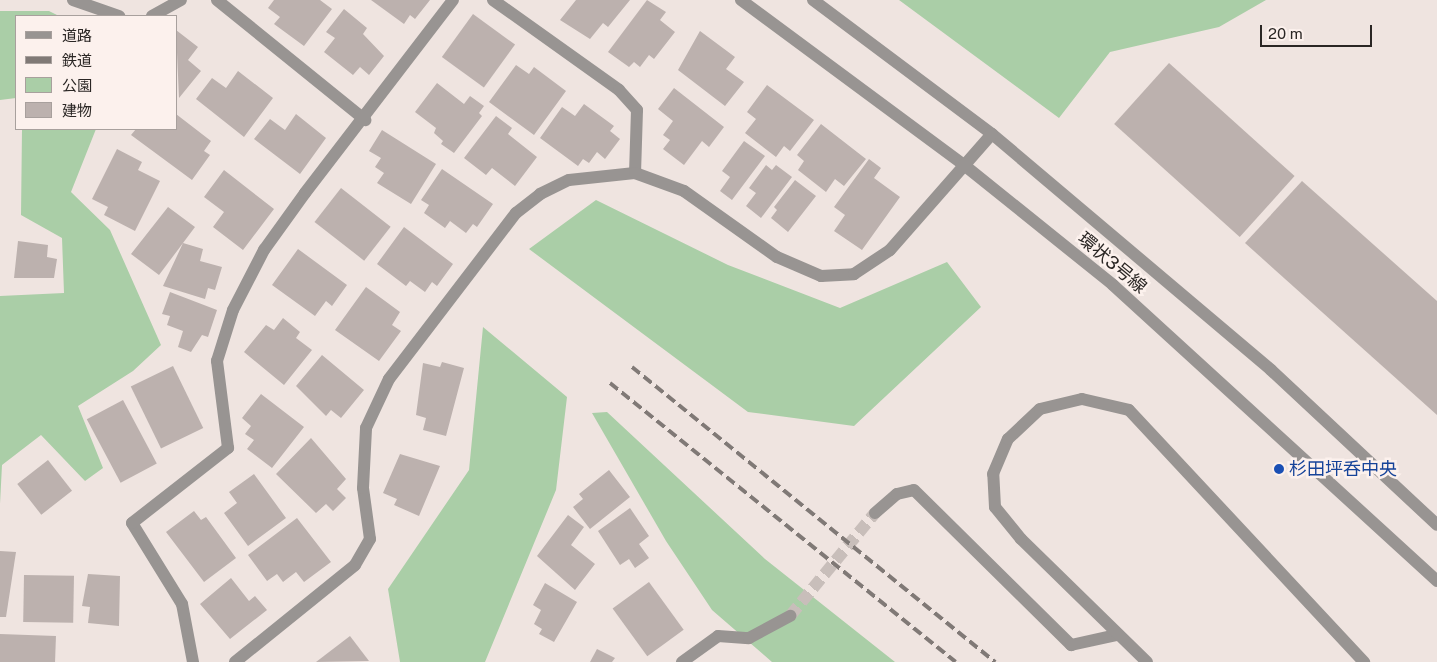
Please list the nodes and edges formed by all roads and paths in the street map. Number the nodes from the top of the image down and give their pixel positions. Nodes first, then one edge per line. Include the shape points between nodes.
1 (73, 0) edge
2 (181, 0) edge
3 (217, 0) edge
4 (454, 0) edge
5 (493, 0) edge
6 (741, 0) edge
7 (813, 0) edge
8 (117, 15) edge
9 (154, 15) edge
10 (366, 120) junction
11 (992, 134) junction
12 (964, 165) junction
13 (635, 173) junction
14 (876, 513) tunnel mouth
15 (1437, 525) edge
16 (1437, 581) edge
17 (790, 616) tunnel mouth
18 (1116, 635) junction
19 (193, 662) edge
20 (236, 662) edge
21 (682, 662) edge
22 (1147, 662) edge
23 (1364, 662) edge

1 - 8 street
2 - 9 street
3 - 10 street
4 - 10 street
5 - 13 street via 619,90 637,110
6 - 12 street, 環状3号線
7 - 11 street, 環状3号線
10 - 19 street via 270,242 233,310 217,361 228,448 132,523 182,604
11 - 12 street
11 - 15 street, 環状3号線 via 1272,370
12 - 13 street via 890,250 854,274 821,276 777,257 684,191
12 - 16 street, 環状3号線 via 1114,285
13 - 20 street via 569,180 516,213 390,379 370,420 363,488 370,539 355,566
14 - 18 street via 897,494 914,490 1070,645
17 - 21 street via 749,638 718,636
18 - 22 street
18 - 23 street via 1021,539 995,507 993,474 1008,439 1040,409 1082,398 1129,410

